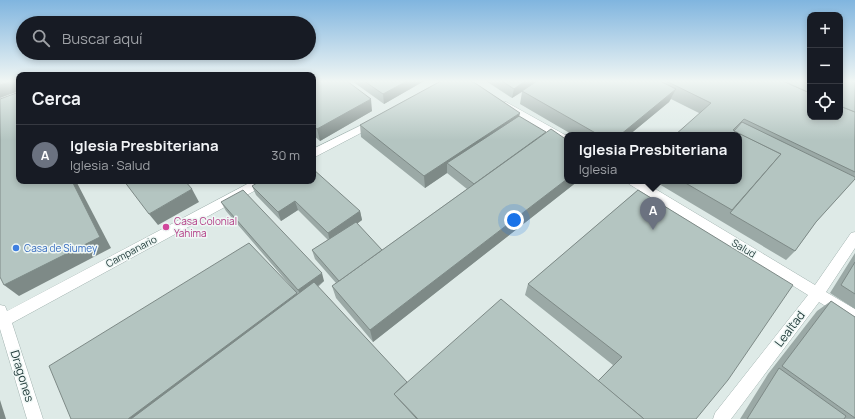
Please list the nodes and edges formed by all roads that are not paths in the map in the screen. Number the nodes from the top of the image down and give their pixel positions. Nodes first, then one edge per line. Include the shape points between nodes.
1 (501, 101) edge
2 (381, 118) edge
3 (564, 139) edge
4 (316, 152) edge
5 (257, 184) edge
6 (638, 184) edge
7 (855, 237) edge
8 (818, 293) junction
9 (1, 317) edge
10 (855, 317) edge
11 (35, 419) edge
12 (721, 419) edge

1 - 3 street
2 - 4 street
5 - 9 street, Campanario
6 - 8 street, Salud
7 - 8 street, Lealtad
8 - 10 street, Salud
8 - 12 street, Lealtad
9 - 11 street, Dragones

